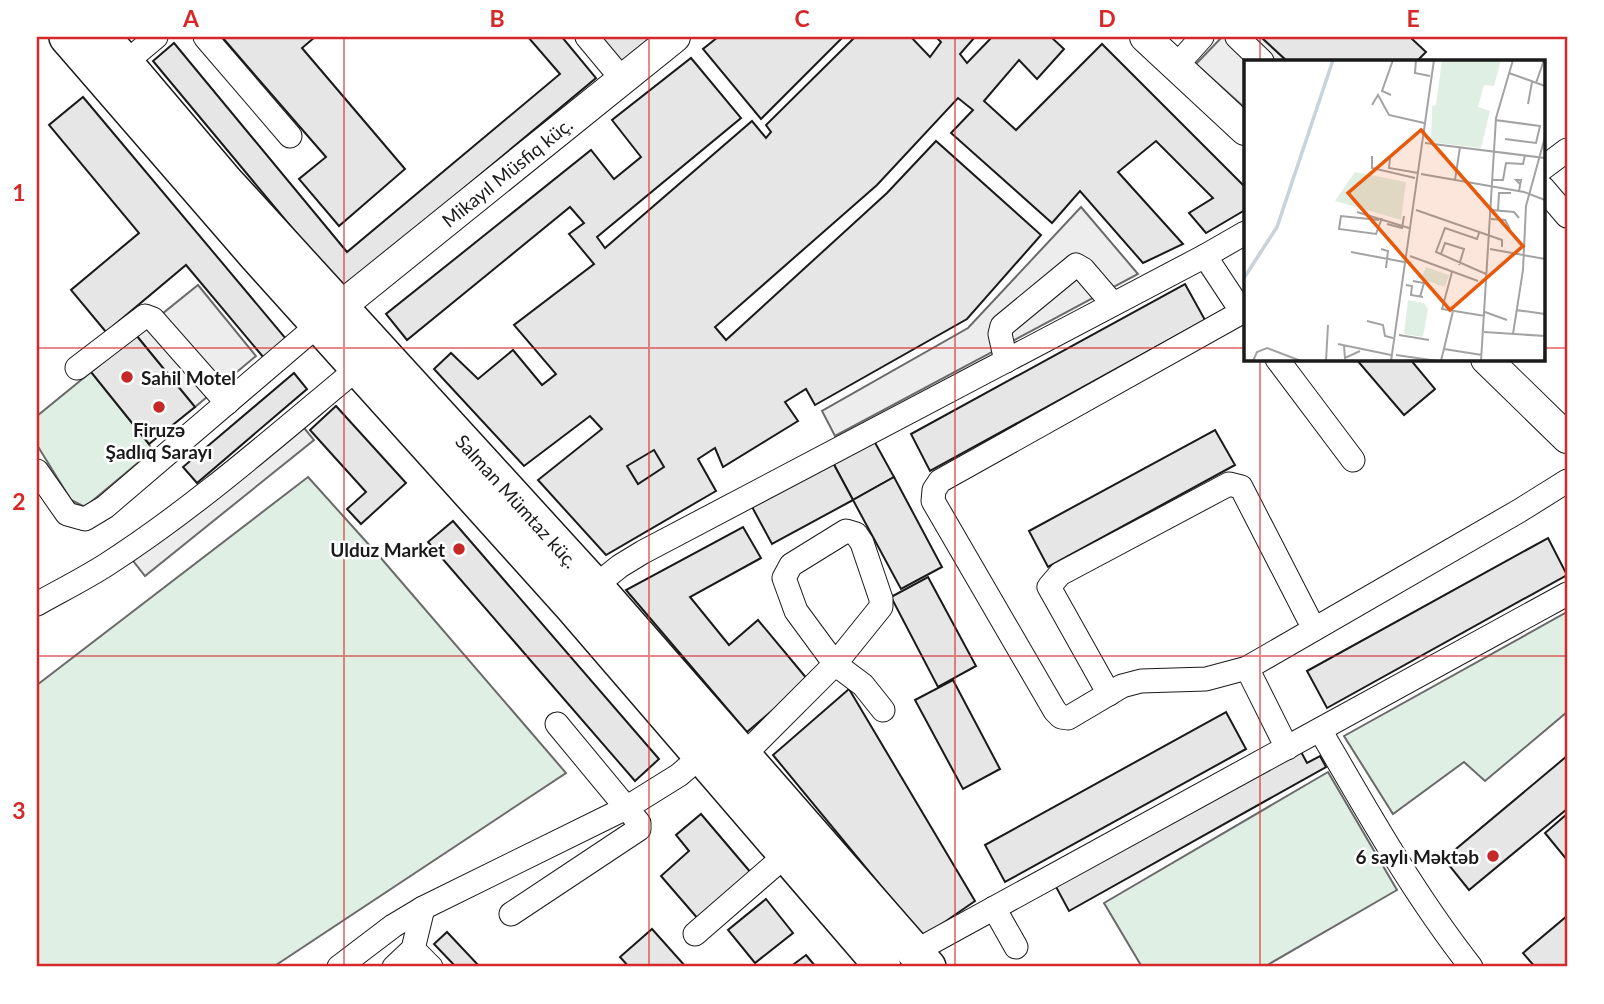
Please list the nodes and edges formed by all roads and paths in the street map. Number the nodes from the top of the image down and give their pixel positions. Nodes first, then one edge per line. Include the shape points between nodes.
1 (66, 37) edge
2 (103, 37) edge
3 (156, 37) edge
4 (205, 37) edge
5 (587, 37) edge
6 (675, 37) edge
7 (1145, 37) edge
8 (1202, 37) edge
9 (1237, 37) edge
10 (1261, 60) edge
11 (1176, 66) junction
12 (115, 72) junction
13 (622, 79) junction
14 (1244, 129) edge
15 (290, 136) dead end
16 (1567, 150) edge
17 (1544, 167) edge
18 (1544, 189) edge
19 (1567, 216) edge
20 (1244, 234) edge
21 (1205, 256) junction
22 (1113, 304) junction
23 (1244, 314) edge
24 (329, 316) junction
25 (1278, 360) edge
26 (1487, 360) edge
27 (1006, 361) junction
28 (77, 368) dead end
29 (358, 368) junction
30 (227, 403) junction
31 (1567, 438) edge
32 (1353, 460) dead end
33 (37, 471) edge
34 (1567, 481) edge
35 (595, 586) junction
36 (1567, 594) edge
37 (37, 604) edge
38 (1314, 629) junction
39 (835, 664) junction
40 (1247, 668) junction
41 (1109, 694) junction
42 (883, 710) dead end
43 (557, 724) dead end
44 (1320, 730) junction
45 (1287, 748) junction
46 (723, 749) junction
47 (626, 808) junction
48 (777, 819) junction
49 (786, 855) junction
50 (423, 908) junction
51 (994, 908) junction
52 (511, 914) dead end
53 (695, 934) dead end
54 (1016, 947) dead end
55 (414, 949) junction
56 (921, 959) edge
57 (339, 967) edge
58 (394, 967) edge
59 (431, 967) edge
60 (883, 967) edge
61 (1471, 967) edge

1 - 12 highway
2 - 12 highway
3 - 12 street
4 - 15 street
5 - 13 street
6 - 13 main road, Mikayıl Müsfiq küç.
7 - 11 main road
8 - 11 street
9 - 10 street
11 - 14 main road
12 - 24 highway
13 - 24 main road, Mikayıl Müsfiq küç.
16 - 17 street
18 - 19 street
20 - 21 street
21 - 22 street
21 - 23 street
22 - 27 street
22 - 27 street via 1076,265 1002,326
23 - 41 street via 940,481 934,490 933,501 1055,711 1068,718
24 - 29 highway
24 - 30 street
24 - 35 highway, Salman Mümtaz küç.
25 - 32 street
26 - 31 main road
27 - 35 street via 643,552
28 - 30 street via 145,316 153,319
29 - 37 street via 171,518 105,565
29 - 46 highway via 572,606
30 - 33 street via 85,519 67,514
34 - 38 street
35 - 46 highway, Salman Mümtaz küç.
36 - 44 street
38 - 40 street
38 - 41 street via 1241,487 1229,484 1060,574 1049,587
39 - 39 street via 796,611 784,578 791,565 846,531 856,534 862,543 881,607
39 - 42 street via 863,685
39 - 46 street
40 - 41 street via 1206,679 1141,681
40 - 45 street
43 - 47 street
44 - 45 street
44 - 61 street via 1402,870
45 - 51 street
46 - 47 street
46 - 48 highway
47 - 50 street
47 - 52 street via 639,823 635,833
48 - 49 highway
48 - 56 highway
49 - 53 street
49 - 60 highway
50 - 55 street
50 - 57 street
51 - 54 street
51 - 56 street
55 - 58 street
55 - 59 street

